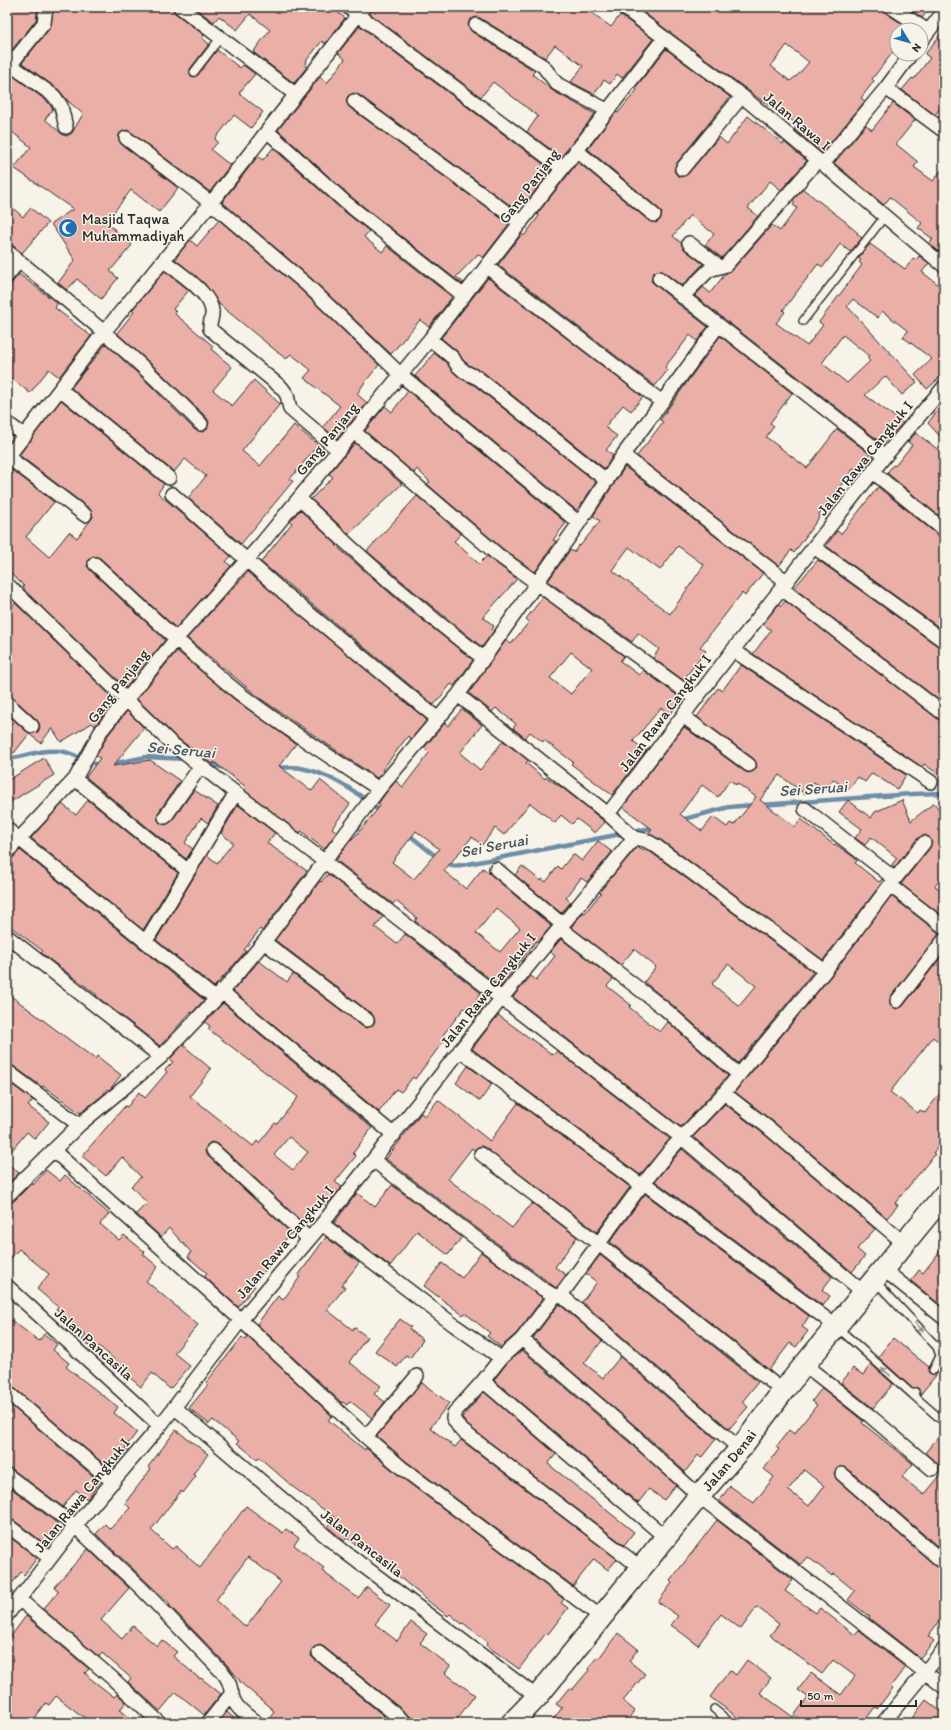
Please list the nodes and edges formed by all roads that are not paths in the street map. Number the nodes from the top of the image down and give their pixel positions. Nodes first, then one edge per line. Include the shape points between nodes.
1 (46, 7) edge
2 (180, 7) edge
3 (623, 7) edge
4 (891, 7) edge
5 (357, 10) edge
6 (944, 11) edge
7 (909, 22) edge
8 (476, 25) dead end
9 (929, 31) edge
10 (221, 37) junction
11 (664, 38) junction
12 (905, 62) edge
13 (9, 67) edge
14 (194, 72) dead end
15 (886, 88) junction
16 (295, 94) junction
17 (742, 96) junction
18 (354, 101) dead end
19 (607, 110) junction
20 (66, 127) dead end
21 (267, 131) junction
22 (944, 131) edge
23 (126, 138) dead end
24 (576, 150) junction
25 (821, 162) junction
26 (562, 168) junction
27 (682, 169) dead end
28 (211, 203) junction
29 (654, 215) dead end
30 (885, 216) junction
31 (521, 222) junction
32 (689, 243) dead end
33 (7, 251) edge
34 (19, 261) junction
35 (164, 261) junction
36 (944, 266) edge
37 (487, 267) junction
38 (720, 267) junction
39 (7, 276) edge
40 (659, 278) dead end
41 (464, 296) junction
42 (682, 297) junction
43 (803, 321) dead end
44 (718, 326) junction
45 (104, 332) junction
46 (430, 339) junction
47 (401, 375) junction
48 (60, 389) junction
49 (943, 389) edge
50 (662, 402) junction
51 (7, 422) edge
52 (201, 424) dead end
53 (353, 432) junction
54 (24, 436) junction
55 (338, 450) junction
56 (623, 455) junction
57 (885, 456) junction
58 (7, 457) edge
59 (873, 472) junction
60 (169, 478) dead end
61 (607, 480) junction
62 (172, 494) dead end
63 (299, 498) junction
64 (86, 515) dead end
65 (579, 523) junction
66 (944, 530) edge
67 (814, 546) junction
68 (246, 560) junction
69 (95, 564) dead end
70 (7, 584) edge
71 (537, 584) junction
72 (784, 585) junction
73 (177, 638) junction
74 (944, 640) edge
75 (733, 650) junction
76 (483, 658) junction
77 (458, 695) junction
78 (696, 699) junction
79 (126, 700) junction
80 (7, 703) edge
81 (944, 714) edge
82 (683, 716) junction
83 (438, 719) junction
84 (32, 726) dead end
85 (198, 765) junction
86 (749, 765) dead end
87 (75, 779) junction
88 (931, 782) dead end
89 (377, 792) junction
90 (235, 794) junction
91 (805, 810) dead end
92 (608, 814) junction
93 (165, 818) dead end
94 (7, 829) edge
95 (630, 835) junction
96 (19, 839) junction
97 (924, 843) dead end
98 (7, 852) edge
99 (324, 862) junction
100 (496, 869) dead end
101 (188, 871) junction
102 (892, 882) junction
103 (562, 926) junction
104 (944, 927) edge
105 (7, 936) edge
106 (944, 940) edge
107 (146, 941) junction
108 (264, 942) junction
109 (825, 971) junction
110 (218, 995) junction
111 (501, 999) junction
112 (897, 1001) dead end
113 (367, 1020) dead end
114 (460, 1050) junction
115 (162, 1057) junction
116 (7, 1071) edge
117 (739, 1075) junction
118 (724, 1093) junction
119 (79, 1125) junction
120 (394, 1135) junction
121 (681, 1137) junction
122 (53, 1150) junction
123 (213, 1150) dead end
124 (481, 1154) dead end
125 (373, 1160) junction
126 (643, 1184) junction
127 (944, 1195) edge
128 (7, 1196) edge
129 (322, 1224) junction
130 (309, 1239) junction
131 (599, 1244) junction
132 (905, 1244) junction
133 (874, 1281) junction
134 (7, 1286) edge
135 (558, 1296) junction
136 (944, 1318) edge
137 (241, 1320) junction
138 (836, 1326) junction
139 (522, 1339) junction
140 (501, 1358) junction
141 (805, 1365) junction
142 (934, 1370) dead end
143 (418, 1376) dead end
144 (483, 1381) junction
145 (783, 1391) junction
146 (7, 1392) edge
147 (174, 1407) junction
148 (944, 1422) edge
149 (160, 1426) junction
150 (366, 1437) junction
151 (740, 1448) junction
152 (932, 1469) dead end
153 (842, 1474) dead end
154 (7, 1475) edge
155 (113, 1482) junction
156 (699, 1496) junction
157 (7, 1525) edge
158 (75, 1526) junction
159 (666, 1537) junction
160 (50, 1558) junction
161 (944, 1563) edge
162 (641, 1568) junction
163 (19, 1599) junction
164 (8, 1612) edge
165 (601, 1617) junction
166 (944, 1649) edge
167 (319, 1653) dead end
168 (926, 1672) junction
169 (944, 1687) edge
170 (232, 1692) junction
171 (537, 1697) junction
172 (714, 1709) dead end
173 (160, 1723) edge
174 (208, 1723) edge
175 (256, 1723) edge
176 (406, 1723) edge
177 (512, 1723) edge
178 (731, 1723) edge
179 (883, 1723) edge

1 - 13 street via 44,23
2 - 10 street
3 - 11 street, Jalan Rawa I
4 - 7 street
5 - 16 street
5 - 26 street
6 - 9 street
8 - 19 street via 543,66 557,84
10 - 14 lane
10 - 16 street
11 - 17 street, Jalan Rawa I
11 - 19 street, Gang Panjang
12 - 15 street
13 - 20 street via 54,96 61,106
15 - 22 street
15 - 25 street
16 - 21 street
17 - 25 street, Jalan Rawa I
17 - 27 street
18 - 31 street
19 - 24 street, Gang Panjang
21 - 28 street
21 - 41 street via 346,202
23 - 28 street
24 - 26 street, Gang Panjang
24 - 29 street
25 - 30 street, Jalan Rawa I
25 - 38 street via 726,265
26 - 31 street, Gang Panjang
28 - 35 street
28 - 47 street via 306,284
30 - 36 street, Jalan Rawa I
30 - 43 lane
31 - 37 street, Gang Panjang
32 - 38 street
33 - 34 street
34 - 39 street
34 - 45 street
35 - 45 street
35 - 55 street via 202,292 212,310 210,329 282,388 287,395 290,409
37 - 41 street, Gang Panjang
37 - 50 street
38 - 42 street via 709,270
40 - 42 street
41 - 46 street, Gang Panjang
42 - 44 street
44 - 50 street
44 - 57 street
45 - 48 street
45 - 52 street
46 - 47 street, Gang Panjang
46 - 61 street via 465,372 478,378
47 - 53 street, Gang Panjang
47 - 65 street
48 - 54 street
48 - 60 street
49 - 57 street, Jalan Rawa Cangkuk I
50 - 56 street
51 - 54 street
53 - 55 street, Gang Panjang
53 - 71 street via 498,555
54 - 58 street
55 - 63 street, Gang Panjang
56 - 61 street
56 - 72 street
57 - 59 street, Jalan Rawa Cangkuk I
58 - 64 street
59 - 66 street
59 - 67 street, Jalan Rawa Cangkuk I
61 - 65 street
62 - 68 street
63 - 68 street, Gang Panjang
63 - 76 street via 396,589
65 - 71 street
67 - 72 street, Jalan Rawa Cangkuk I
67 - 74 street
68 - 73 street, Gang Panjang
68 - 83 street
69 - 73 street
70 - 79 street
71 - 76 street
71 - 78 street
72 - 75 street, Jalan Rawa Cangkuk I
72 - 81 street
73 - 79 street, Gang Panjang
73 - 89 street via 240,694
75 - 78 street, Jalan Rawa Cangkuk I
75 - 88 street
76 - 77 street
77 - 83 street
77 - 92 street
78 - 82 street, Jalan Rawa Cangkuk I
79 - 85 street
79 - 87 street, Gang Panjang via 101,731
80 - 84 street
82 - 86 street
82 - 92 street, Jalan Rawa Cangkuk I
83 - 89 street
85 - 90 street
85 - 93 street
87 - 96 street, Gang Panjang
87 - 101 street
89 - 99 street
90 - 99 street
90 - 101 street
91 - 102 street
92 - 95 street
94 - 96 street
95 - 103 street, Jalan Rawa Cangkuk I
95 - 109 street via 656,846
96 - 98 street, Gang Panjang
96 - 107 street
97 - 102 street
99 - 108 street
99 - 111 street
100 - 103 street
101 - 107 street
102 - 104 street
102 - 109 street
103 - 111 street, Jalan Rawa Cangkuk I
103 - 117 street via 665,1009
105 - 115 street
106 - 112 street
107 - 110 street
108 - 110 street
108 - 113 street
109 - 117 street
110 - 115 street
110 - 120 street
111 - 114 street, Jalan Rawa Cangkuk I
111 - 121 street
114 - 120 street, Jalan Rawa Cangkuk I
114 - 126 street
115 - 119 street
116 - 119 street
117 - 118 street
118 - 121 street
118 - 132 street
119 - 122 street
120 - 125 street, Jalan Rawa Cangkuk I
121 - 126 street
121 - 133 street
122 - 128 street
122 - 137 street
123 - 130 street
124 - 131 street
125 - 129 street, Jalan Rawa Cangkuk I
125 - 135 street
126 - 131 street
126 - 138 street
127 - 132 main road, Jalan Denai
129 - 130 street, Jalan Rawa Cangkuk I
129 - 140 street
130 - 137 street, Jalan Rawa Cangkuk I
131 - 135 street
131 - 145 street
132 - 133 main road, Jalan Denai
133 - 136 street
133 - 138 main road, Jalan Denai
133 -> 142 lane via 937,1347 940,1356
134 - 149 street, Jalan Pancasila
135 - 139 street
135 - 151 street
137 - 147 street, Jalan Rawa Cangkuk I
137 - 150 street
138 - 141 main road, Jalan Denai
148 -> 138 lane
139 - 140 street
139 - 156 street via 636,1437
140 - 144 street
141 - 145 main road, Jalan Denai
141 - 152 street
143 - 150 street
144 - 159 street
144 - 162 street via 454,1413 453,1418 460,1429
145 - 151 main road, Jalan Denai
146 - 155 street
147 - 149 street, Jalan Rawa Cangkuk I
147 - 171 street, Jalan Pancasila via 341,1550
149 - 155 street, Jalan Rawa Cangkuk I
150 - 165 street via 402,1468
151 - 156 main road, Jalan Denai
153 - 161 street
154 - 158 street
155 - 158 street, Jalan Rawa Cangkuk I
156 - 159 main road, Jalan Denai
156 - 168 street
157 - 160 street
158 - 160 street, Jalan Rawa Cangkuk I
158 - 170 street via 224,1674 231,1683
159 - 162 main road, Jalan Denai
160 - 163 street, Jalan Rawa Cangkuk I
162 - 165 main road, Jalan Denai
163 - 164 street, Jalan Rawa Cangkuk I
163 - 173 street via 112,1678
165 - 171 main road, Jalan Denai
166 - 168 street
167 - 176 street
168 - 169 street
168 - 179 street
170 - 174 street
170 - 175 street via 236,1706
171 - 177 main road, Jalan Denai
172 - 178 lane

